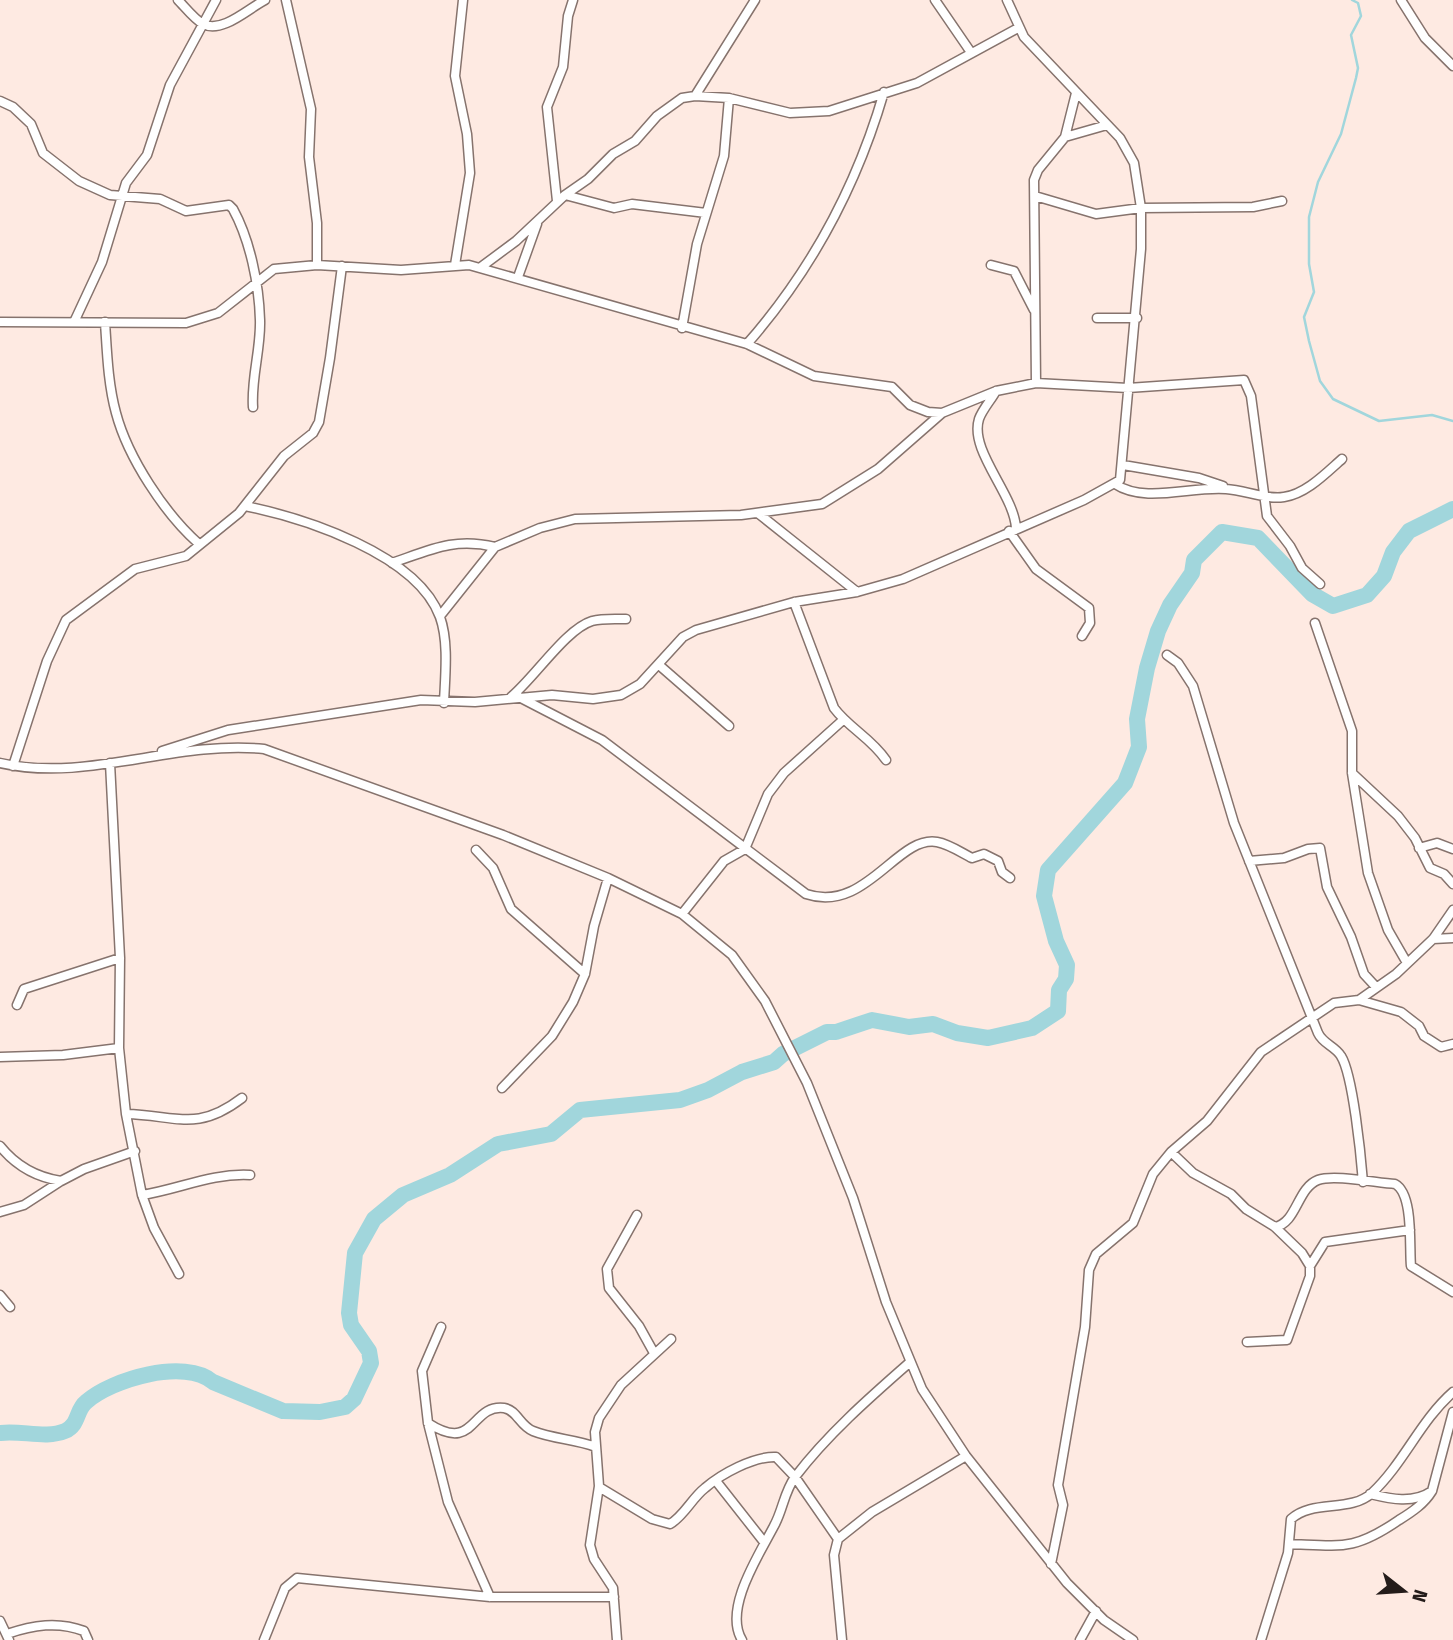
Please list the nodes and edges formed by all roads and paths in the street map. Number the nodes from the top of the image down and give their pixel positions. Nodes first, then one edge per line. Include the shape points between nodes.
1 (178, 0) edge
2 (216, 0) edge
3 (265, 0) edge
4 (286, 0) edge
5 (463, 0) edge
6 (573, 0) edge
7 (755, 0) edge
8 (934, 0) edge
9 (1007, 0) edge
10 (1401, 0) edge
11 (202, 23) junction
12 (1018, 28) junction
13 (970, 51) junction
14 (1453, 66) edge
15 (884, 92) junction
16 (1076, 93) junction
17 (695, 96) junction
18 (730, 98) junction
19 (0, 101) edge
20 (1107, 125) junction
21 (1065, 137) junction
22 (565, 195) junction
23 (1035, 196) junction
24 (120, 198) junction
25 (557, 201) junction
26 (1282, 201) dead end
27 (1141, 208) junction
28 (706, 213) junction
29 (539, 220) junction
30 (317, 265) junction
31 (455, 265) junction
32 (991, 265) dead end
33 (342, 266) junction
34 (481, 267) junction
35 (518, 277) junction
36 (256, 280) junction
37 (1034, 310) junction
38 (1097, 318) dead end
39 (1137, 318) junction
40 (75, 320) junction
41 (0, 322) edge
42 (105, 322) junction
43 (682, 328) junction
44 (747, 344) junction
45 (1036, 383) junction
46 (1128, 388) junction
47 (996, 391) junction
48 (253, 407) dead end
49 (942, 413) junction
50 (1342, 459) dead end
51 (1123, 465) junction
52 (1115, 484) junction
53 (1229, 489) junction
54 (1265, 496) junction
55 (245, 506) junction
56 (759, 514) junction
57 (1012, 529) junction
58 (199, 544) junction
59 (495, 547) junction
60 (392, 563) junction
61 (1320, 584) dead end
62 (857, 592) junction
63 (794, 602) junction
64 (440, 616) junction
65 (626, 619) dead end
66 (1315, 623) dead end
67 (1082, 636) dead end
68 (1167, 655) dead end
69 (659, 665) junction
70 (519, 697) junction
71 (509, 699) junction
72 (444, 703) junction
73 (843, 720) junction
74 (729, 726) dead end
75 (154, 755) junction
76 (886, 760) dead end
77 (0, 763) edge
78 (110, 764) junction
79 (13, 766) junction
80 (1352, 773) junction
81 (1419, 848) junction
82 (745, 849) junction
83 (1453, 849) edge
84 (475, 850) dead end
85 (1249, 862) junction
86 (608, 878) junction
87 (1010, 878) dead end
88 (1453, 884) edge
89 (1453, 910) edge
90 (682, 914) junction
91 (1453, 938) edge
92 (1433, 939) junction
93 (120, 958) junction
94 (1407, 963) junction
95 (585, 974) junction
96 (1376, 987) junction
97 (1359, 1000) junction
98 (17, 1005) dead end
99 (1311, 1018) junction
100 (1453, 1044) edge
101 (1441, 1047) junction
102 (119, 1048) junction
103 (1453, 1055) edge
104 (0, 1057) edge
105 (502, 1088) dead end
106 (242, 1098) dead end
107 (126, 1114) junction
108 (0, 1146) edge
109 (135, 1151) junction
110 (1171, 1152) junction
111 (250, 1175) dead end
112 (61, 1181) junction
113 (1363, 1182) junction
114 (142, 1195) junction
115 (0, 1212) edge
116 (637, 1215) dead end
117 (1275, 1227) junction
118 (1410, 1230) junction
119 (1310, 1266) junction
120 (179, 1274) dead end
121 (1453, 1292) edge
122 (0, 1295) edge
123 (10, 1307) dead end
124 (441, 1327) dead end
125 (671, 1339) dead end
126 (1247, 1342) dead end
127 (654, 1353) junction
128 (909, 1363) junction
129 (1451, 1398) edge
130 (1453, 1412) edge
131 (428, 1423) junction
132 (596, 1447) junction
133 (966, 1456) junction
134 (795, 1477) junction
135 (716, 1481) junction
136 (599, 1487) junction
137 (1432, 1491) junction
138 (1370, 1494) junction
139 (838, 1539) junction
140 (764, 1542) junction
141 (1289, 1544) junction
142 (1051, 1564) junction
143 (490, 1597) junction
144 (614, 1597) junction
145 (1096, 1611) junction
146 (0, 1621) edge
147 (8, 1637) edge
148 (88, 1640) edge
149 (264, 1640) edge
150 (617, 1640) edge
151 (742, 1640) edge
152 (842, 1640) edge
153 (1080, 1640) edge
154 (1133, 1640) edge
155 (1261, 1640) edge

1 - 11 street
2 - 11 street
3 - 11 street via 219,25
4 - 30 street via 311,109 309,157
5 - 31 street via 455,76 470,173
6 - 25 street via 563,66 547,107
7 - 17 street
8 - 13 street
9 - 12 street
10 - 14 street via 1425,38
11 - 24 street via 170,85 147,155
12 - 13 street
12 - 16 street
13 - 15 street via 917,83
15 - 18 street via 807,114
15 - 44 street via 867,146 835,216 793,285
16 - 20 street
16 - 21 street
17 - 18 street
17 - 22 street via 671,104 635,141
18 - 28 street via 724,156
19 - 24 street via 31,124 43,153 51,160 79,181
20 - 21 street
20 - 27 street via 1131,153
21 - 23 street via 1036,173
22 - 25 street
22 - 28 street via 614,208 632,204
23 - 27 street via 1096,214
23 - 37 street
24 - 36 street via 160,199 186,211 229,205 237,216
24 - 40 street via 102,262
25 - 29 street
26 - 27 street via 1253,207
27 - 39 street
28 - 43 street
29 - 34 street
29 - 35 street
30 - 33 street
30 - 36 street via 274,269
31 - 33 street via 401,271
31 - 34 street
32 - 37 street via 1014,271
33 - 55 street via 319,422 309,438 284,456
34 - 35 street
35 - 43 street
36 - 42 street via 236,301 201,319 186,323
36 - 48 street via 260,322 251,380
37 - 45 street
38 - 39 street
39 - 46 street
40 - 41 street
40 - 42 street
42 - 58 street via 116,414 142,471 178,526
43 - 44 street
44 - 49 street via 804,373 892,387 910,405
45 - 46 street
45 - 47 street
46 - 51 street
46 - 54 street via 1245,381
47 - 49 street
47 - 57 street via 979,418 979,434 991,468 1007,493
49 - 56 street via 878,469 834,499
50 - 54 street via 1300,491 1283,497
51 - 52 street
51 - 53 street via 1199,478
52 - 53 street via 1141,494
52 - 57 street
53 - 54 street
54 - 61 street via 1271,523 1302,568
55 - 58 street
55 - 60 street via 275,512 364,545
56 - 59 street via 575,519
56 - 62 street
57 - 62 street via 902,579
57 - 67 street via 1036,569 1089,608 1090,623
58 - 79 street via 180,559 128,573 66,620 47,661
59 - 60 street via 474,541 452,542
59 - 64 street
60 - 64 street via 419,585
62 - 63 street
63 - 69 street via 695,630
63 - 73 street via 827,693
64 - 72 street
65 - 71 street via 596,620 570,633
66 - 80 street via 1352,730
68 - 85 street via 1193,685 1224,795
69 - 70 street via 621,695
69 - 74 street
70 - 71 street
70 - 82 street via 602,740
71 - 72 street
72 - 75 street via 421,700 228,730
73 - 76 street via 866,736
73 - 82 street via 798,759 768,794
75 - 78 street
75 - 86 street via 236,747 264,749
77 - 79 street
78 - 79 street via 60,771
78 - 93 street
80 - 81 street via 1398,817
80 - 94 street via 1368,873 1388,930
81 - 83 street via 1437,843
81 - 88 street via 1430,868
82 - 87 street via 806,894 824,899 861,887 927,842 972,858 984,854 998,861
82 - 90 street via 724,861
84 - 95 street via 493,868 511,909
85 - 96 street via 1320,848 1326,887 1364,974
85 - 99 street
86 - 90 street
86 - 95 street
89 - 92 street
90 - 128 street via 732,955 781,1029 853,1198
91 - 92 street
92 - 94 street
93 - 98 street via 24,989
93 - 102 street
94 - 96 street
95 - 105 street via 552,1036
96 - 97 street
97 - 99 street via 1334,1003
97 - 101 street via 1401,1012
99 - 110 street via 1261,1052 1207,1121
99 - 113 street via 1321,1040 1339,1053 1346,1068
100 - 101 street
101 - 103 street
102 - 104 street
102 - 107 street
106 - 107 street via 220,1114 186,1121
107 - 109 street
108 - 112 street via 32,1173
109 - 112 street
109 - 114 street
110 - 117 street via 1192,1173
110 - 142 street via 1153,1174 1133,1223 1096,1254 1089,1270 1085,1327 1058,1485 1063,1506
111 - 114 street via 221,1174
112 - 115 street via 24,1205
113 - 117 street via 1314,1182 1285,1224
113 - 118 street via 1400,1187
114 - 120 street
116 - 127 street via 607,1269 609,1288
117 - 119 street
118 - 119 street via 1325,1242
118 - 121 street via 1411,1266
119 - 126 street via 1287,1340
122 - 123 street
124 - 131 street via 422,1371
125 - 127 street
127 - 132 street via 621,1385 599,1418
128 - 133 street
128 - 134 street via 866,1400
129 - 138 street via 1424,1421 1397,1464
130 - 137 street
131 - 132 street via 456,1435 501,1408 513,1412 531,1431
131 - 143 street via 448,1502
132 - 136 street
133 - 139 street via 872,1512
133 - 142 street
134 - 135 street via 782,1461 771,1457
134 - 139 street
134 - 140 street
135 - 136 street via 666,1524
135 - 140 street
136 - 144 street via 590,1545
137 - 138 street via 1407,1500
137 - 141 street via 1409,1514 1363,1543 1329,1547
138 - 141 street via 1298,1513 1291,1519
139 - 152 street via 834,1555
140 - 151 street via 736,1614
141 - 155 street
142 - 145 street
143 - 144 street
143 - 149 street via 297,1578 285,1588
144 - 150 street
145 - 153 street
145 - 154 street
146 - 147 street
147 - 148 street via 26,1628 61,1624 84,1631

